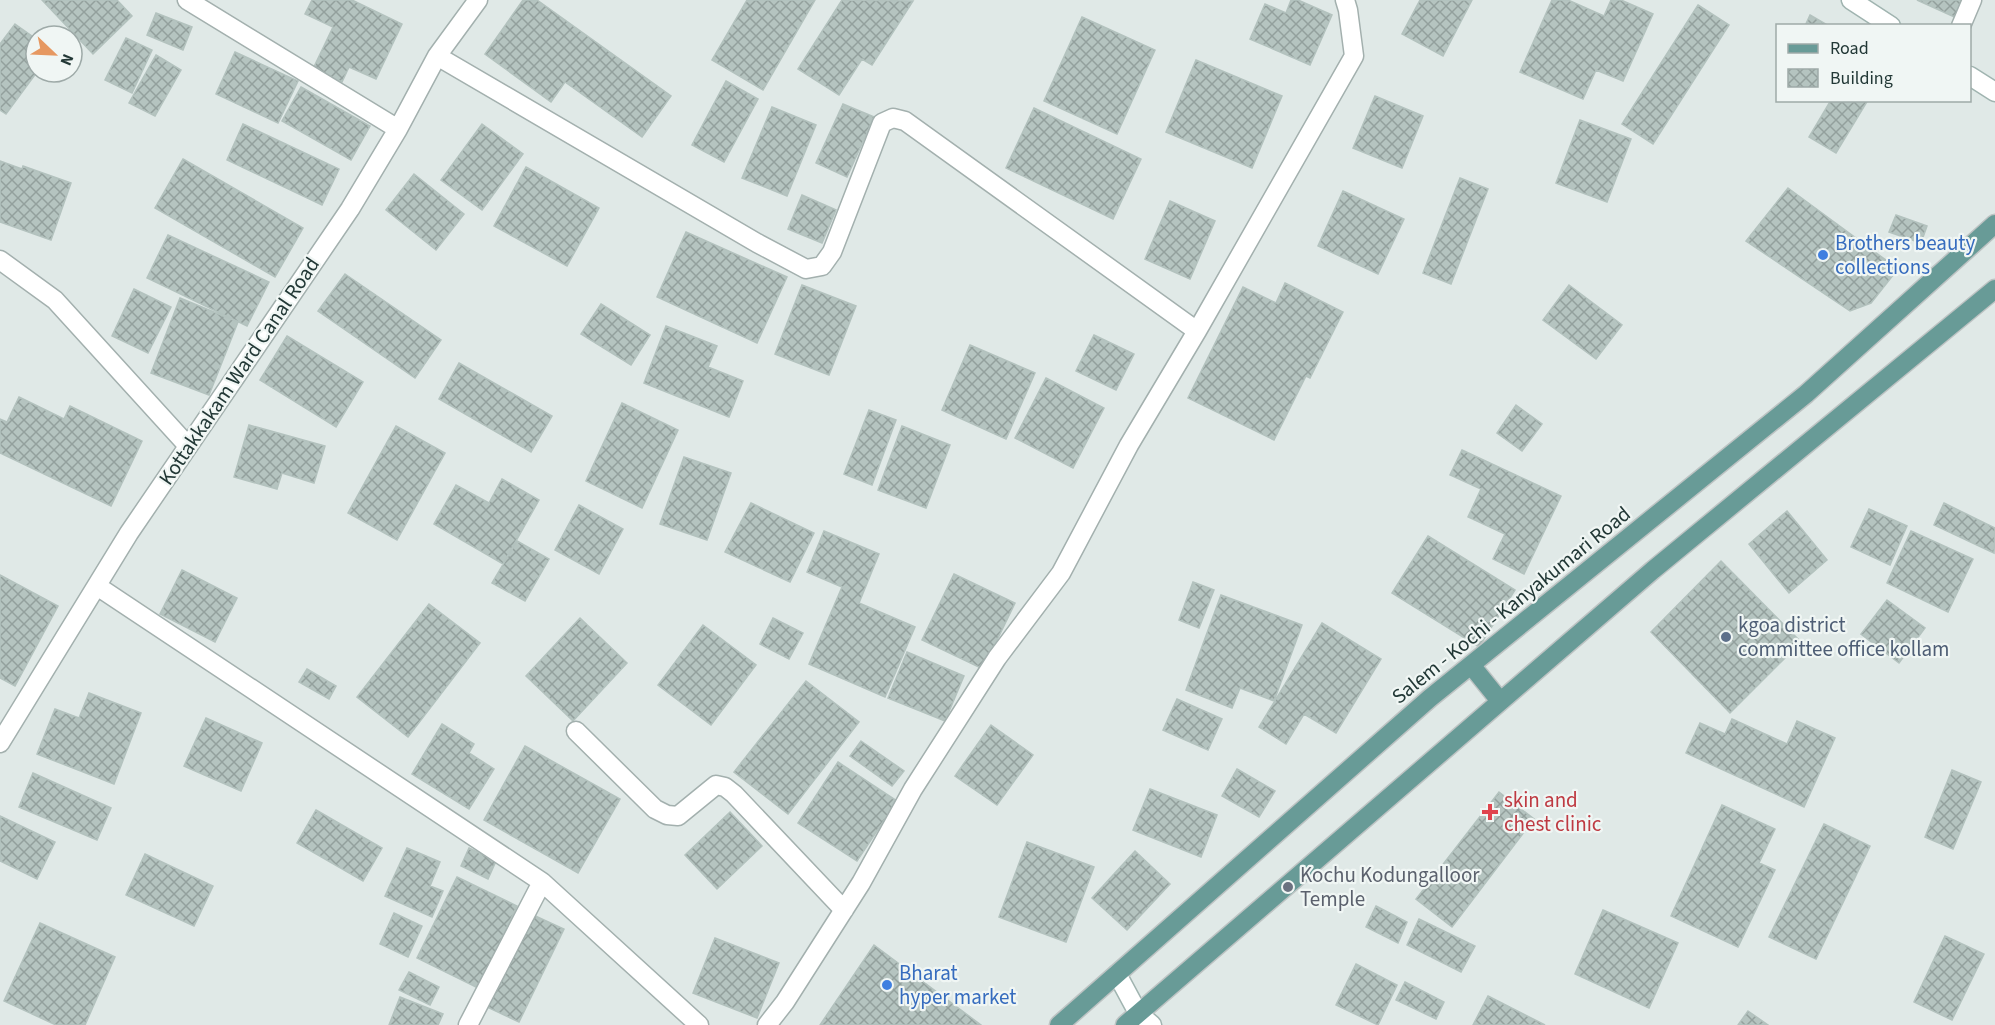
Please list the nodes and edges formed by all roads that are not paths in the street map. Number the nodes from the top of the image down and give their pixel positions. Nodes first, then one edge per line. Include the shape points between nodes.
1 (187, 0) edge
2 (478, 0) edge
3 (1345, 0) edge
4 (1851, 0) edge
5 (1972, 0) edge
6 (1888, 24) edge
7 (1962, 24) edge
8 (437, 57) junction
9 (1971, 77) edge
10 (1995, 92) edge
11 (398, 129) junction
12 (1995, 224) edge
13 (0, 260) edge
14 (1995, 290) edge
15 (1197, 331) junction
16 (188, 446) junction
17 (97, 586) junction
18 (1472, 665) junction
19 (1500, 701) junction
20 (576, 731) dead end
21 (0, 743) edge
22 (542, 882) junction
23 (844, 910) junction
24 (1117, 974) junction
25 (1138, 1021) edge
26 (468, 1025) edge
27 (699, 1025) edge
28 (767, 1025) edge
29 (1059, 1025) edge

1 - 11 street
2 - 8 street, Kottakkakam Ward Canal Road
3 - 15 street via 1354,57
4 - 6 street
5 - 7 street
8 - 11 street, Kottakkakam Ward Canal Road
8 - 15 street via 806,269 822,266 832,252 882,123 892,118 905,121
9 - 10 street
11 - 16 street, Kottakkakam Ward Canal Road via 350,209
12 - 18 main road, Salem - Kochi - Kanyakumari Road via 1806,394
13 - 16 street via 55,300
14 - 19 main road via 1653,570
15 - 23 street via 1129,445 1061,573 997,658 913,789
16 - 17 street, Kottakkakam Ward Canal Road
17 - 21 street, Kottakkakam Ward Canal Road
17 - 22 street
18 - 19 main road
18 - 24 main road, Salem - Kochi - Kanyakumari Road
19 - 25 main road
20 - 23 street via 655,809 667,815 678,816 716,785 725,787
22 - 26 street
22 - 27 street
23 - 28 street
24 - 25 street
24 - 29 main road, Salem - Kochi - Kanyakumari Road

